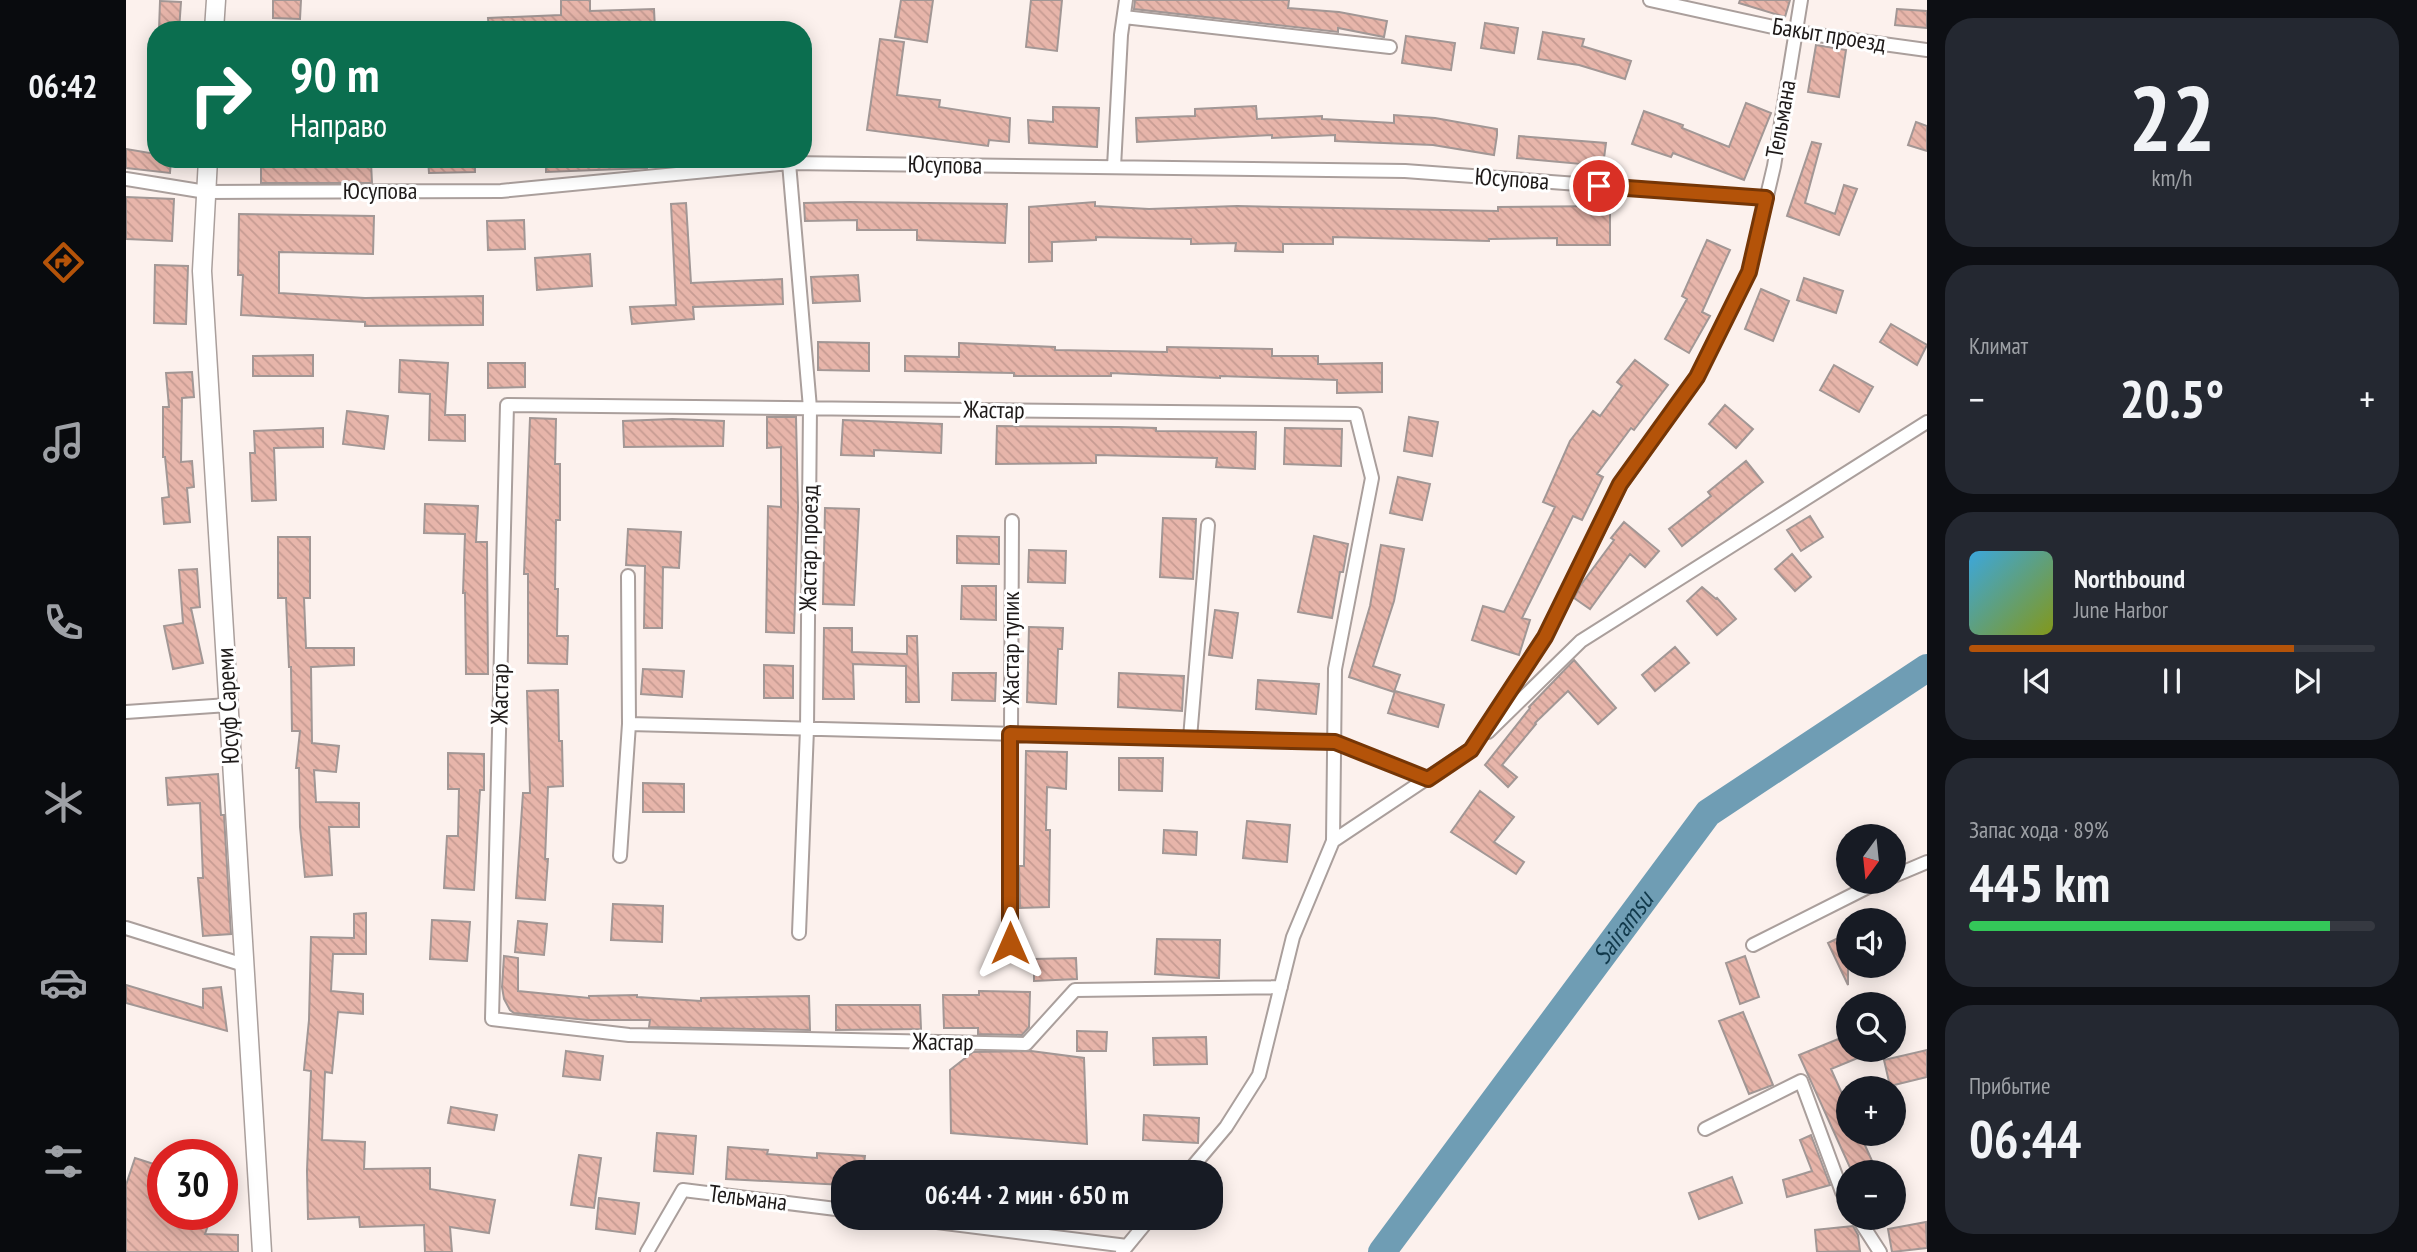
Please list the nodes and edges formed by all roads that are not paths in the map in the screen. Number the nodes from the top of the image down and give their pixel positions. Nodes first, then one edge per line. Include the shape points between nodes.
1 (216, 0) edge
2 (1126, 0) edge
3 (1650, 0) edge
4 (1801, 0) edge
5 (1124, 17) junction
6 (215, 21) edge
7 (1796, 32) junction
8 (1390, 47) dead end
9 (1927, 50) edge
10 (812, 163) edge
11 (1114, 167) junction
12 (207, 168) edge
13 (738, 168) edge
14 (789, 168) edge
15 (126, 179) edge
16 (206, 191) junction
17 (1766, 198) junction
18 (810, 408) junction
19 (1927, 422) edge
20 (1012, 521) dead end
21 (1208, 524) dead end
22 (628, 576) dead end
23 (228, 705) junction
24 (126, 712) edge
25 (629, 724) junction
26 (807, 729) junction
27 (1010, 734) junction
28 (1190, 738) junction
29 (1335, 742) junction
30 (1471, 750) junction
31 (1428, 779) junction
32 (1333, 841) junction
33 (620, 856) dead end
34 (1927, 862) edge
35 (1906, 871) edge
36 (1854, 894) edge
37 (126, 928) edge
38 (799, 933) dead end
39 (1010, 943) dead end
40 (1753, 945) dead end
41 (244, 965) junction
42 (1281, 987) junction
43 (1705, 1129) dead end
44 (1198, 1160) edge
45 (1836, 1176) edge
46 (831, 1208) edge
47 (990, 1230) edge
48 (1140, 1230) edge
49 (1866, 1230) edge
50 (1124, 1249) edge
51 (262, 1252) edge
52 (647, 1252) edge
53 (1880, 1252) edge

1 - 6 main road
2 - 5 street
3 - 7 street, Бакыт проезд
4 - 7 street, Тельмана
5 - 8 street
5 - 11 street
7 - 9 street, Бакыт проезд
7 - 17 street, Тельмана
10 - 11 street, Юсупова
11 - 17 street, Юсупова via 1405,171
12 - 16 main road, Юсуф Сареми
13 - 16 street, Юсупова via 501,191
14 - 18 street, Жастар проезд
15 - 16 street, Юсупова
16 - 23 main road, Юсуф Сареми via 202,271
17 - 30 street, Тельмана via 1749,272 1697,377 1620,484 1545,637
18 - 26 street, Жастар проезд
18 - 29 street, Жастар via 1356,414 1372,478 1335,668
18 - 42 street, Жастар via 507,405 492,1019 629,1035 1026,1044 1075,990
19 - 30 street via 1581,641
20 - 27 street, Жастар тупик
21 - 28 street
22 - 25 street
23 - 24 street
23 - 41 main road, Юсуф Сареми
25 - 26 street
25 - 33 street
26 - 27 street
26 - 38 street, Жастар проезд
27 - 28 street
27 - 39 street, Жастар тупик
28 - 29 street
29 - 31 street
29 - 32 street
30 - 31 street, Тельмана
31 - 32 street, Тельмана
32 - 42 street via 1293,937
34 - 35 street
36 - 40 street
37 - 41 street
41 - 51 main road, Юсуф Сареми
42 - 44 street via 1259,1075 1226,1128
43 - 45 street via 1801,1081
46 - 52 street, Тельмана via 683,1190
47 - 50 street
48 - 50 street
49 - 53 street

